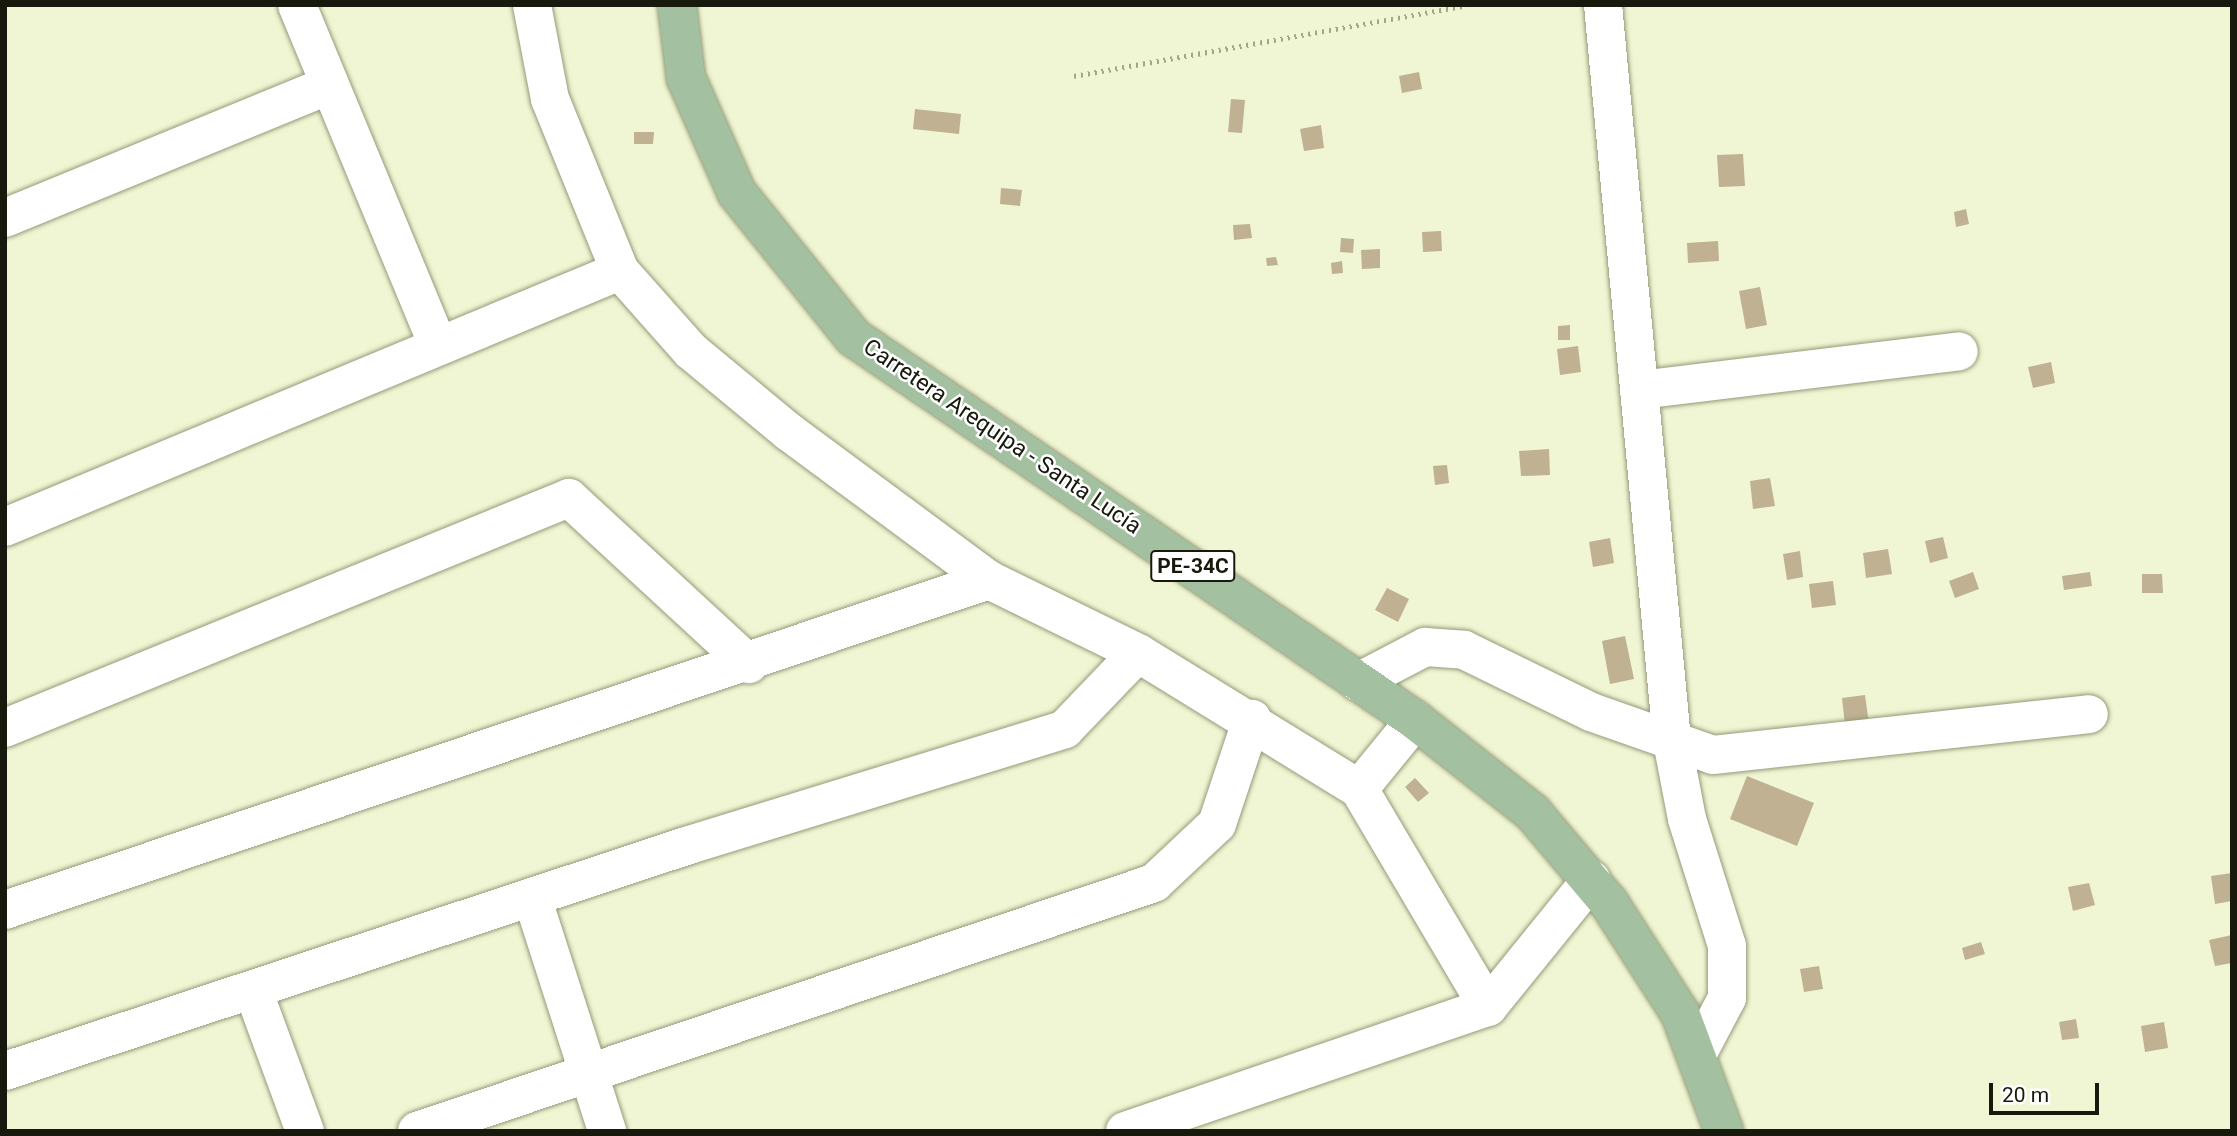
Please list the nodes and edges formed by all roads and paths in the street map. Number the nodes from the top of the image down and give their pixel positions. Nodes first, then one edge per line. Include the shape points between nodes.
1 (297, 5) edge
2 (532, 5) edge
3 (677, 5) edge
4 (1467, 5) edge
5 (1603, 5) edge
6 (1074, 76) dead end
7 (330, 85) junction
8 (5, 218) edge
9 (620, 271) junction
10 (438, 346) junction
11 (1959, 351) dead end
12 (1639, 390) junction
13 (5, 527) edge
14 (989, 580) junction
15 (1138, 653) junction
16 (749, 664) junction
17 (1358, 682) junction
18 (2089, 714) dead end
19 (1252, 719) junction
20 (1415, 720) junction
21 (5, 728) edge
22 (1672, 741) junction
23 (1359, 789) junction
24 (1591, 880) junction
25 (532, 897) junction
26 (5, 910) edge
27 (253, 989) junction
28 (1488, 1007) junction
29 (1697, 1055) junction
30 (5, 1071) edge
31 (588, 1073) junction
32 (304, 1131) edge
33 (417, 1131) edge
34 (607, 1131) edge
35 (1125, 1131) edge
36 (1724, 1131) edge

1 - 7 street
2 - 9 street via 550,99
3 - 17 main road, Carretera Arequipa - Santa Lucía / PE-34C via 686,78 737,193 853,337
4 - 6 path
5 - 12 street
7 - 8 street
7 - 10 street
9 - 10 street
9 - 14 street via 691,351 789,432
10 - 13 street
11 - 12 street
12 - 22 street
14 - 15 street
14 - 16 street
15 - 19 street
15 - 25 street via 1065,729
16 - 21 street via 569,498
16 - 26 street
17 - 20 main road, Carretera Arequipa - Santa Lucía / PE-34C
17 - 22 street via 1424,647 1464,650 1591,712
18 - 22 street via 1713,755
19 - 23 street
19 - 31 street via 1217,824 1154,883
20 - 23 street
20 - 24 main road, Carretera Arequipa - Santa Lucía / PE-34C via 1533,813
22 - 29 street via 1687,819 1727,947 1727,998
23 - 28 street
24 - 28 street
24 - 29 main road, Carretera Arequipa - Santa Lucía / PE-34C via 1680,1013
25 - 27 street
25 - 31 street
27 - 30 street
27 - 32 street
28 - 35 street
29 - 36 main road, Carretera Arequipa - Santa Lucía / PE-34C
31 - 33 street
31 - 34 street

